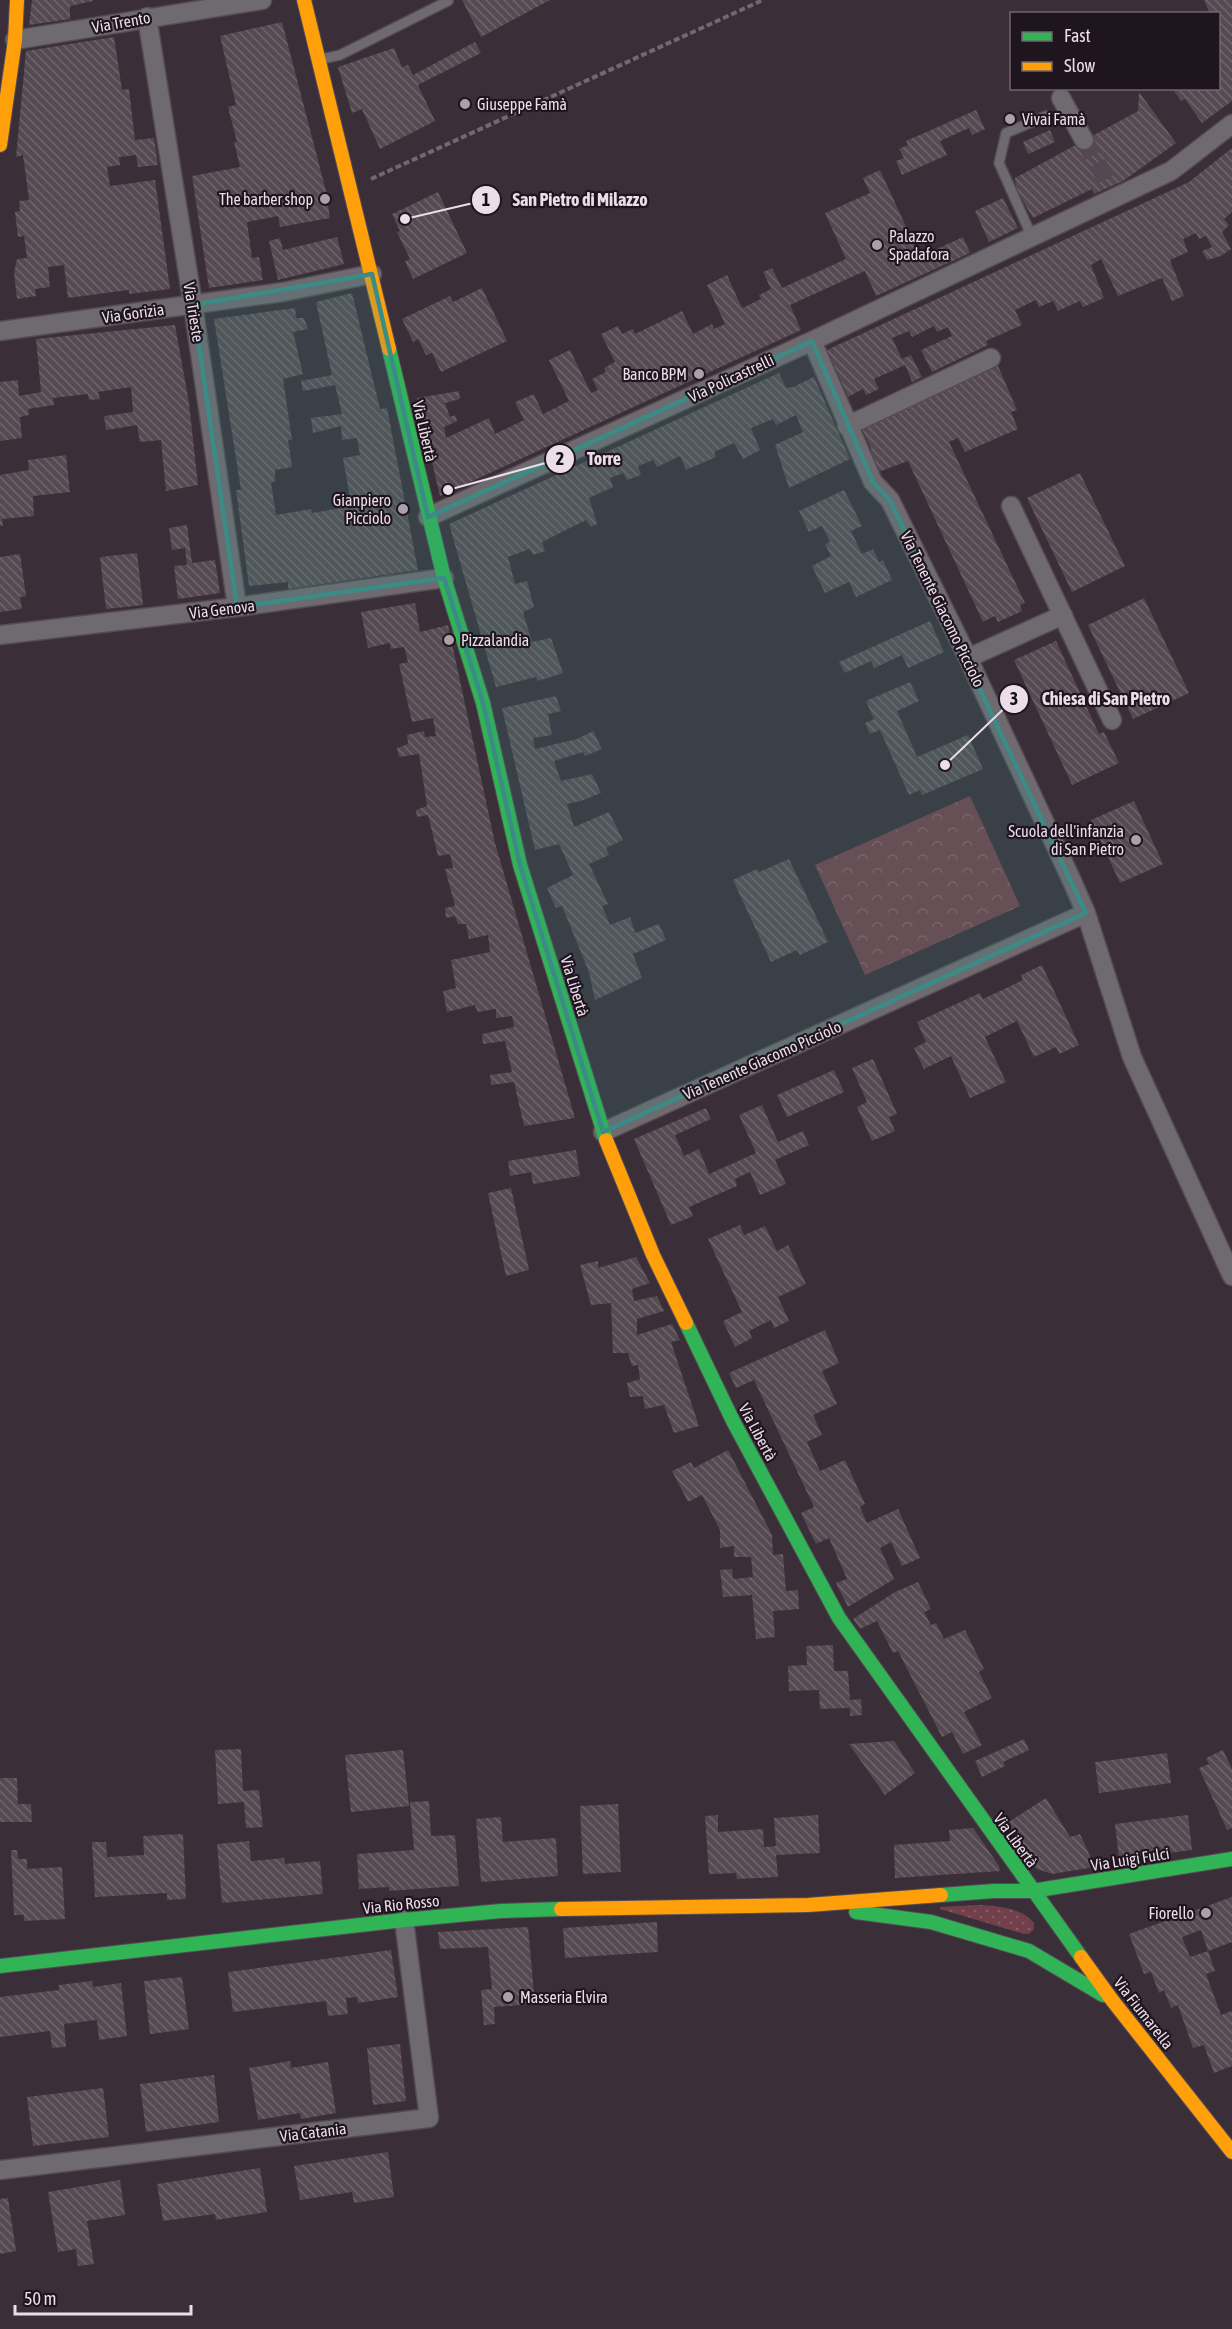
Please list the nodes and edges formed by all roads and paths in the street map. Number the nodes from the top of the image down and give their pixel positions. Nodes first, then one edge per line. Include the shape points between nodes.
1 (17, 0) edge
2 (262, 0) edge
3 (304, 0) edge
4 (763, 0) edge
5 (448, 1) edge
6 (147, 17) junction
7 (15, 40) junction
8 (319, 60) junction
9 (1061, 98) dead end
10 (1046, 116) dead end
11 (1232, 124) edge
12 (1084, 141) tunnel mouth
13 (0, 145) edge
14 (350, 186) junction
15 (1032, 237) junction
16 (372, 274) junction
17 (193, 305) junction
18 (0, 331) edge
19 (812, 341) junction
20 (991, 358) dead end
21 (847, 426) junction
22 (1011, 506) dead end
23 (428, 517) junction
24 (444, 578) junction
25 (237, 607) junction
26 (1063, 615) junction
27 (0, 635) edge
28 (968, 658) junction
29 (1112, 720) dead end
30 (1086, 913) junction
31 (603, 1132) junction
32 (1232, 1276) edge
33 (1232, 1859) edge
34 (1032, 1891) junction
35 (808, 1905) junction
36 (404, 1920) junction
37 (1055, 1923) junction
38 (1039, 1946) junction
39 (0, 1966) edge
40 (1112, 2000) junction
41 (1232, 2152) edge
42 (0, 2170) edge

1 - 7 street
2 - 6 street, Via Trento
3 - 8 street, Via Libertà
4 - 14 path
5 - 8 lane via 340,55
6 - 7 street, Via Trento
6 - 17 street, Via Trieste
7 - 13 street
8 - 14 street, Via Libertà
9 - 12 street
10 - 15 lane via 1005,132 999,163
11 - 15 street, Via Policastrelli via 1171,171 1113,192
14 - 16 street, Via Libertà
15 - 19 street, Via Policastrelli
16 - 17 street, Via Gorizia
16 - 23 street, Via Libertà
17 - 18 street, Via Gorizia
17 - 25 street, Via Trieste
19 - 21 street, Via Tenente Giacomo Picciolo
19 - 23 street, Via Policastrelli
20 - 21 street
21 - 28 street, Via Tenente Giacomo Picciolo via 873,482 890,500
22 - 26 street
23 - 24 street, Via Libertà
24 - 25 street, Via Genova
24 - 31 street, Via Libertà via 483,703 520,865
25 - 27 street, Via Genova
26 - 28 street
26 - 29 street
28 - 30 street, Via Tenente Giacomo Picciolo
30 - 31 street, Via Tenente Giacomo Picciolo
30 - 32 street, Via Tenente Giacomo Picciolo via 1132,1057
31 - 34 street, Via Libertà via 653,1255 718,1390 839,1618
33 - 34 street, Via Luigi Fulci
34 - 35 street, Via Luigi Fulci
34 - 37 street, Via Fiumarella
35 - 36 street, Via Rio Rosso via 598,1907
35 - 38 street via 930,1922
36 - 39 street, Via Rio Rosso
36 - 42 street, Via Catania via 429,2118
37 - 38 street
37 - 40 street, Via Fiumarella
38 - 40 street
40 - 41 street, Via Fiumarella

